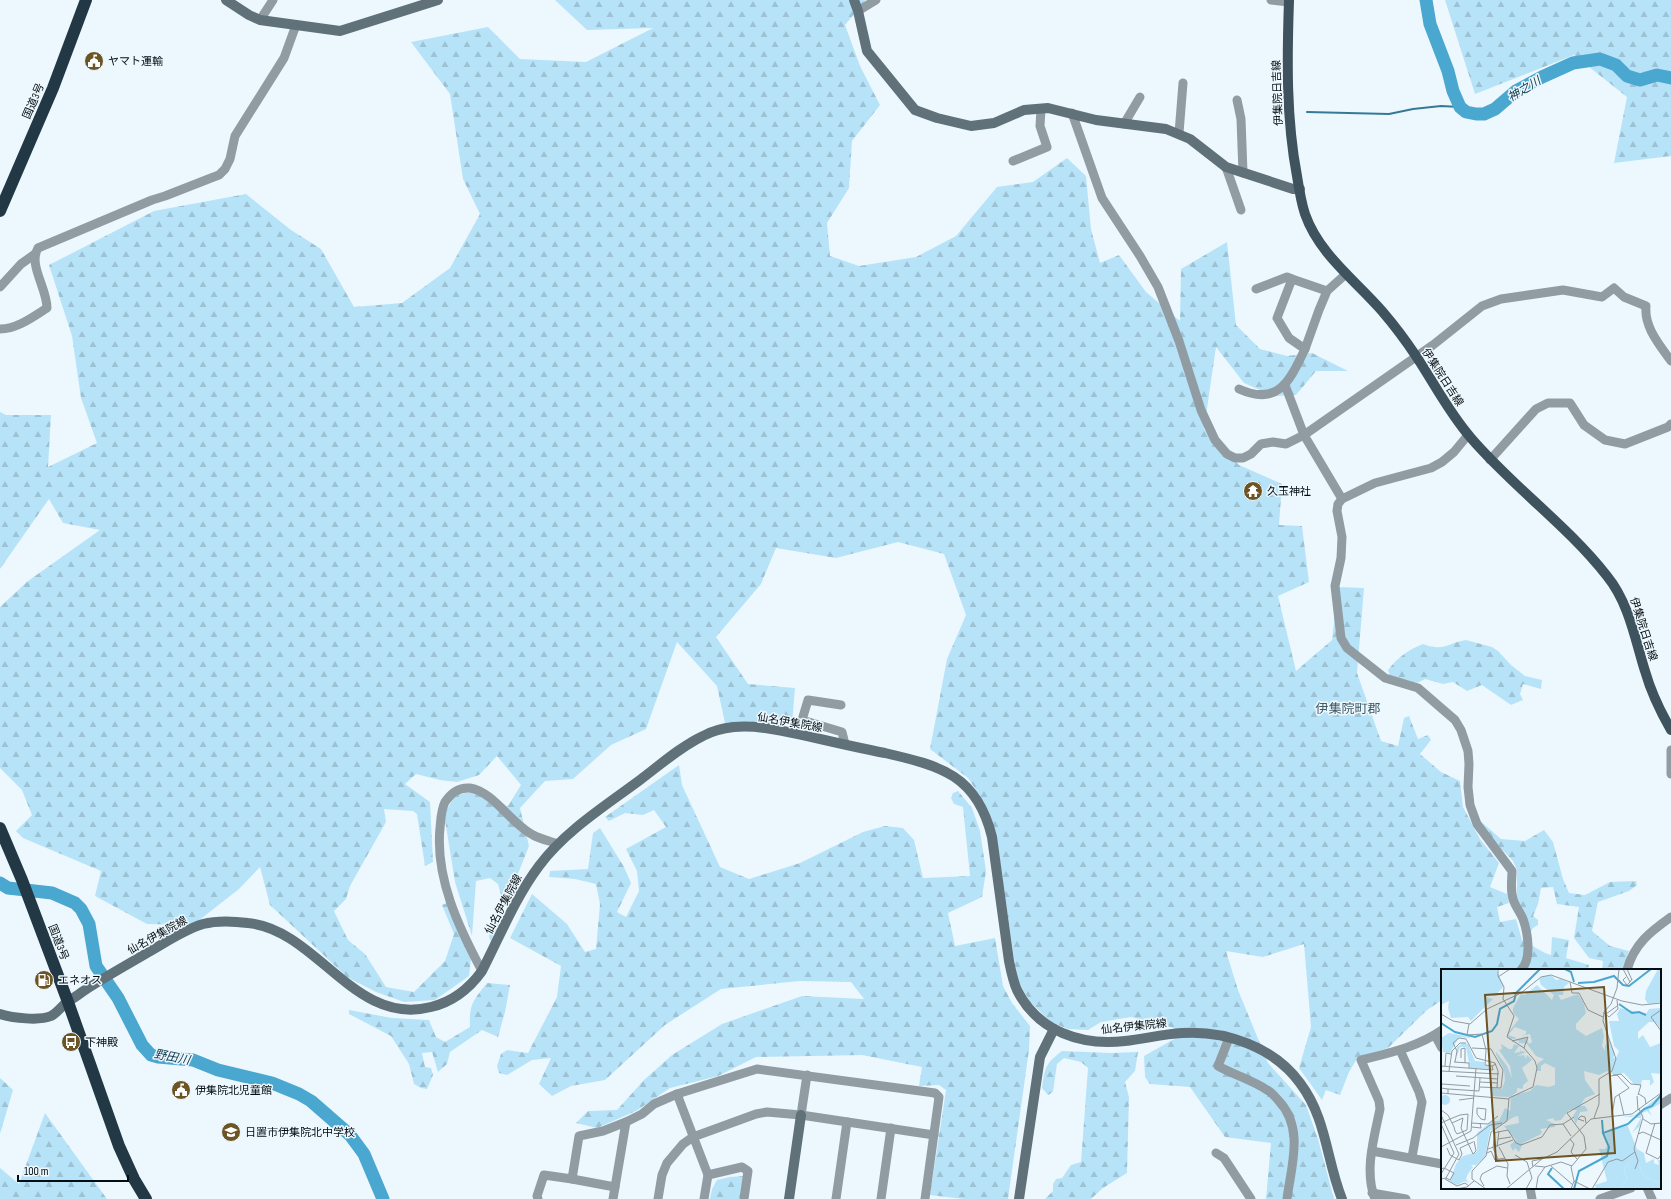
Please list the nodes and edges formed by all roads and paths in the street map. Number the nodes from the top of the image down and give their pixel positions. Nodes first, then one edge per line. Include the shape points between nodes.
1 (86, 0) edge
2 (226, 0) edge
3 (273, 0) edge
4 (438, 0) edge
5 (854, 0) edge
6 (876, 0) edge
7 (1271, 0) edge
8 (1289, 1) edge
9 (858, 11) junction
10 (260, 20) junction
11 (296, 26) junction
12 (1183, 83) dead end
13 (1140, 97) dead end
14 (1237, 100) dead end
15 (1041, 109) junction
16 (1072, 113) junction
17 (1124, 124) junction
18 (1179, 133) junction
19 (1013, 161) dead end
20 (1226, 167) junction
21 (1243, 174) junction
22 (1300, 189) junction
23 (1242, 210) dead end
24 (0, 211) edge
25 (35, 254) junction
26 (1346, 274) junction
27 (1292, 279) junction
28 (0, 287) edge
29 (1256, 290) dead end
30 (1328, 292) junction
31 (0, 329) edge
32 (1305, 348) junction
33 (1416, 356) junction
34 (1671, 361) edge
35 (1285, 385) junction
36 (1238, 389) dead end
37 (1671, 424) edge
38 (1304, 434) junction
39 (1468, 435) junction
40 (1490, 460) junction
41 (1342, 499) junction
42 (841, 705) dead end
43 (1671, 730) edge
44 (845, 744) junction
45 (1671, 750) edge
46 (1671, 774) edge
47 (0, 828) edge
48 (558, 844) junction
49 (1671, 917) edge
50 (1522, 969) edge
51 (1626, 969) edge
52 (482, 971) junction
53 (68, 1002) junction
54 (0, 1014) edge
55 (1054, 1030) junction
56 (1439, 1033) edge
57 (1229, 1038) junction
58 (1441, 1043) edge
59 (1400, 1050) junction
60 (807, 1075) junction
61 (677, 1094) junction
62 (1671, 1098) edge
63 (1661, 1104) edge
64 (801, 1115) junction
65 (626, 1122) junction
66 (847, 1122) junction
67 (891, 1128) junction
68 (934, 1134) junction
69 (693, 1137) junction
70 (1372, 1151) junction
71 (1216, 1153) dead end
72 (1412, 1157) junction
73 (1441, 1164) edge
74 (708, 1175) junction
75 (572, 1179) junction
76 (615, 1187) junction
77 (1530, 1189) edge
78 (1627, 1189) edge
79 (1647, 1189) edge
80 (1374, 1196) edge
81 (146, 1199) edge
82 (538, 1199) edge
83 (613, 1199) edge
84 (658, 1199) edge
85 (704, 1199) edge
86 (744, 1199) edge
87 (789, 1199) edge
88 (836, 1199) edge
89 (881, 1199) edge
90 (925, 1199) edge
91 (1018, 1199) edge
92 (1251, 1199) edge
93 (1287, 1199) edge
94 (1342, 1199) edge
95 (1406, 1199) edge
96 (1532, 1199) edge
97 (1600, 1199) edge
98 (1652, 1199) edge

1 - 24 highway, 国道3号 via 53,88
2 - 10 main road
3 - 10 street
4 - 11 main road via 340,31
5 - 9 main road
6 - 9 street
7 - 8 street
8 - 22 main road, 伊集院日吉線 via 1288,98
9 - 15 main road via 867,51 915,110 971,126 994,123 1024,110
10 - 11 main road
11 - 25 street via 284,58 235,136 230,159 219,175 49,243 38,248
12 - 18 street
13 - 17 street
14 - 21 street via 1241,119
15 - 16 main road
15 - 19 street via 1040,126 1047,147
16 - 17 main road
16 - 38 street via 1102,198 1158,287 1179,341 1201,410 1215,440 1227,454 1243,458 1261,444 1286,444
17 - 18 main road
18 - 20 main road
20 - 21 main road
20 - 23 street
21 - 22 main road
22 - 26 main road, 伊集院日吉線 via 1308,224
25 - 28 street via 21,264
25 - 31 street via 35,265 47,298 47,308 8,329
26 - 30 street
26 - 33 main road, 伊集院日吉線 via 1381,311
27 - 29 street via 1287,277
27 - 30 street
27 - 32 street via 1277,318 1289,338
30 - 32 street
32 - 35 street
33 - 34 street via 1488,303 1563,290 1602,297 1614,288 1624,297 1646,306 1645,314 1654,338
33 - 38 street
33 - 39 main road, 伊集院日吉線
35 - 36 street via 1272,394 1248,394
35 - 38 street
37 - 40 street via 1625,444 1606,440 1584,425 1570,403 1548,403 1536,409
38 - 41 street
39 - 40 main road, 伊集院日吉線
39 - 41 street via 1442,462 1430,468 1375,483
40 - 43 main road, 伊集院日吉線 via 1574,539 1615,586 1630,622 1655,700
41 - 50 street via 1337,511 1342,537 1335,586 1341,638 1347,648 1385,678 1418,688 1455,720 1461,730 1468,751 1470,805 1477,824 1512,871 1513,900 1523,918 1527,936 1527,962
42 - 44 street via 808,700 802,720 842,732
44 - 48 main road, 仙名伊集院線 via 761,728 735,727 713,732 676,752
44 - 55 main road, 仙名伊集院線 via 932,765 955,777 978,800 984,809 992,837 1013,980 1030,1009
45 - 46 street
47 - 53 highway, 国道3号
48 - 52 main road, 仙名伊集院線 via 529,880
48 - 52 street via 533,835 476,790 459,789 450,794 441,808 438,844 442,872 452,907 468,946
49 - 51 street via 1639,943
52 - 53 main road, 仙名伊集院線 via 467,988 447,1001 420,1009 394,1008 377,1003 357,991 300,946 276,931 250,923 226,921 204,924 178,935
53 - 54 main road, 仙名伊集院線 via 51,1016 12,1017
53 - 81 highway, 国道3号 via 119,1146
55 - 57 main road, 仙名伊集院線 via 1077,1039 1099,1042 1182,1033 1213,1034
55 - 91 main road via 1040,1057
56 - 58 street
56 - 59 street
57 - 93 street via 1218,1066 1269,1091 1284,1106 1291,1121 1295,1136 1295,1152
57 - 94 main road, 仙名伊集院線 via 1275,1058 1300,1082 1321,1123
59 - 70 street via 1361,1060 1379,1101 1380,1110
59 - 72 street via 1422,1102
60 - 61 street via 756,1069
60 - 64 street
60 - 68 street via 935,1093 939,1097
61 - 65 street via 654,1104
61 - 69 street
62 - 63 street
64 - 66 street
64 - 69 street via 767,1112 756,1114
64 - 87 main road
65 - 75 street via 603,1131 579,1136
65 - 76 street
66 - 67 street
66 - 88 street
67 - 68 street
67 - 89 street
68 - 90 street
69 - 74 street
69 - 84 street via 683,1144 667,1164 662,1175
70 - 72 street
70 - 80 street via 1369,1172
71 - 92 street via 1224,1158
72 - 73 street
74 - 85 street
74 - 86 street via 742,1167 748,1171
75 - 76 street
75 - 82 street via 544,1175
76 - 83 street
77 - 96 street
78 - 97 street
79 - 98 street
80 - 95 street

